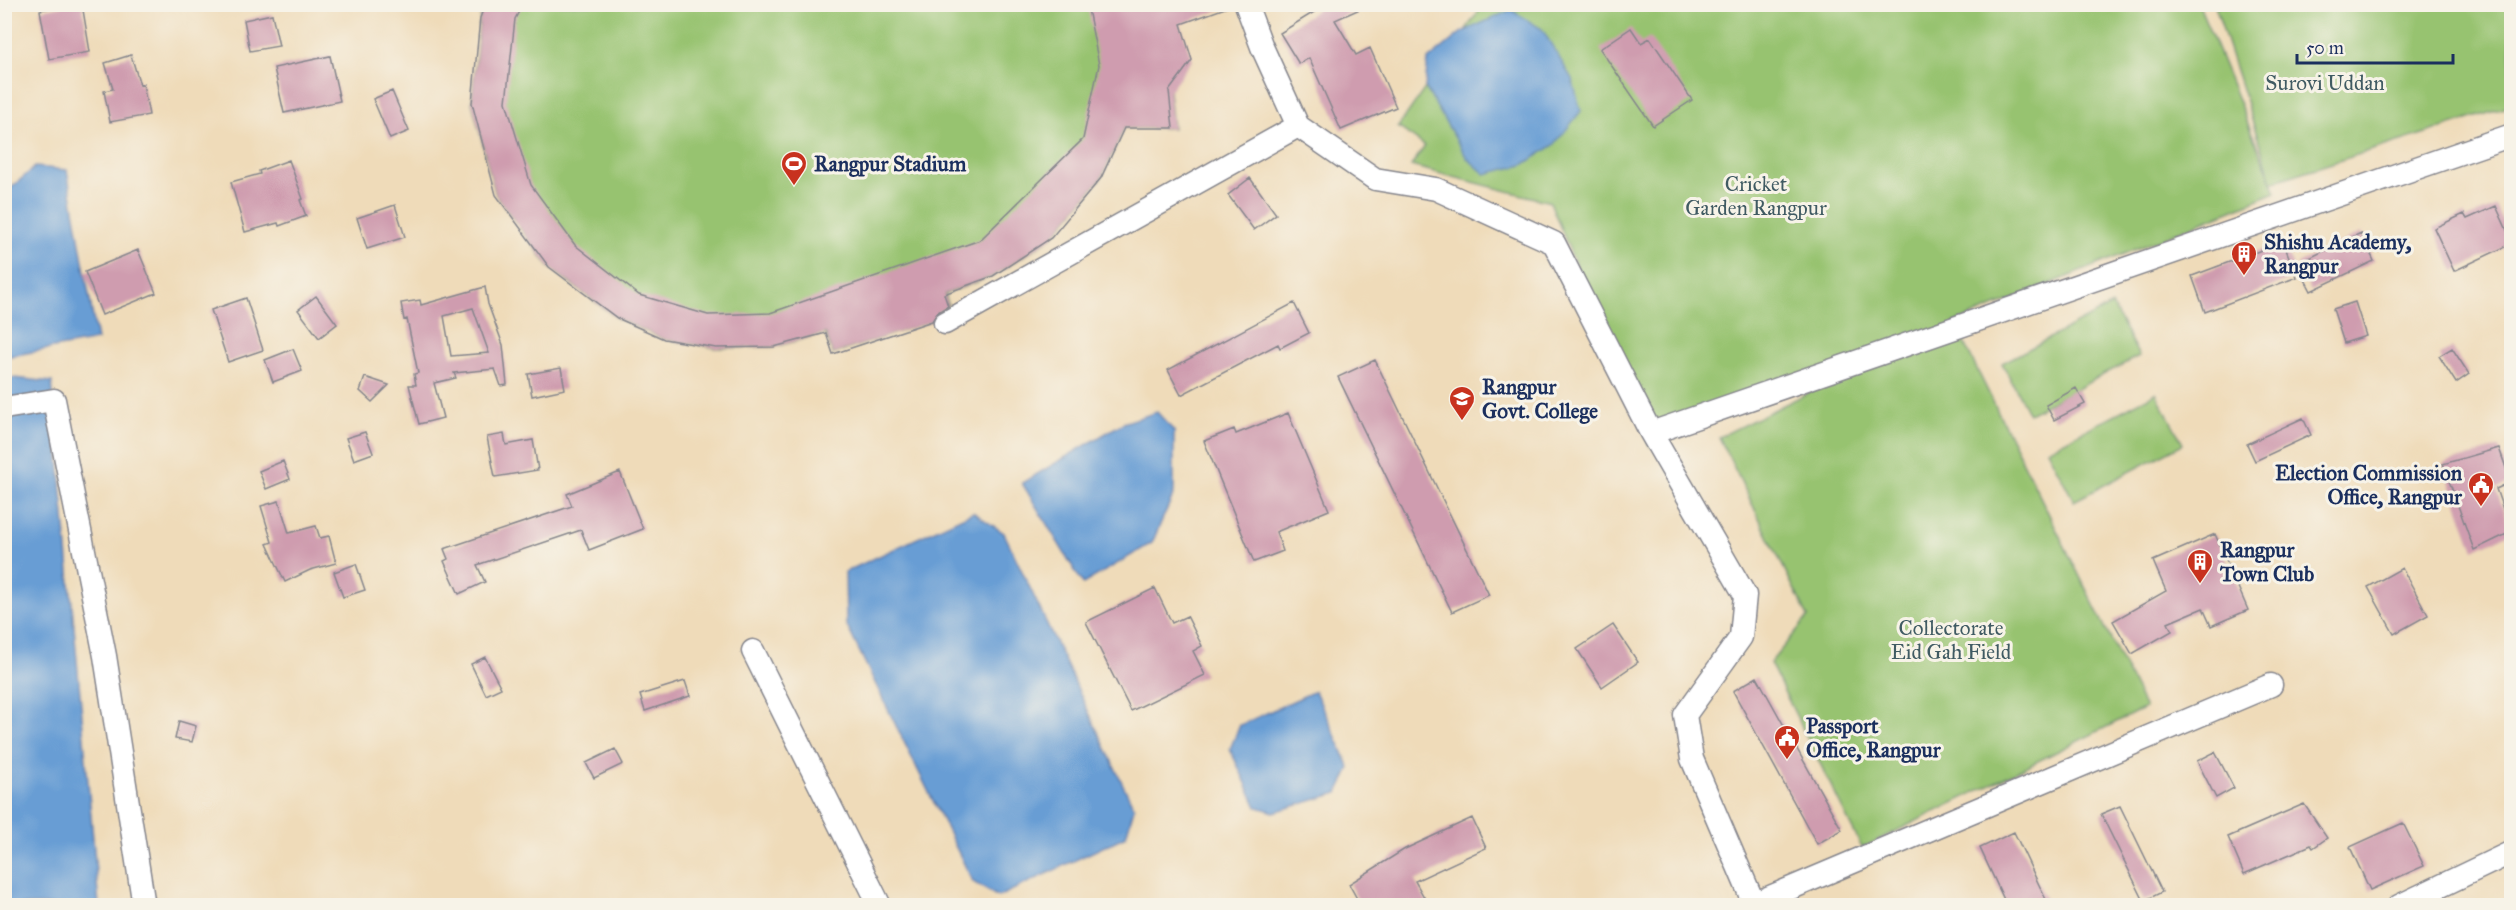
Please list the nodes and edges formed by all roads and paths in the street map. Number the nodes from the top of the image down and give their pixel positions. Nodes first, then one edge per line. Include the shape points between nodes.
1 (1246, 4) edge
2 (1298, 126) junction
3 (2511, 135) edge
4 (945, 323) dead end
5 (4, 408) edge
6 (1651, 433) junction
7 (753, 651) dead end
8 (2271, 685) dead end
9 (2511, 852) edge
10 (1756, 904) edge
11 (144, 906) edge
12 (880, 906) edge
13 (2399, 906) edge

1 - 2 street
2 - 4 street
2 - 6 street via 1375,179 1436,189 1554,243
3 - 6 street
5 - 11 street via 54,400 105,656
6 - 10 street via 1745,595 1741,637 1685,715 1692,759
7 - 12 street
8 - 10 street
9 - 13 street

